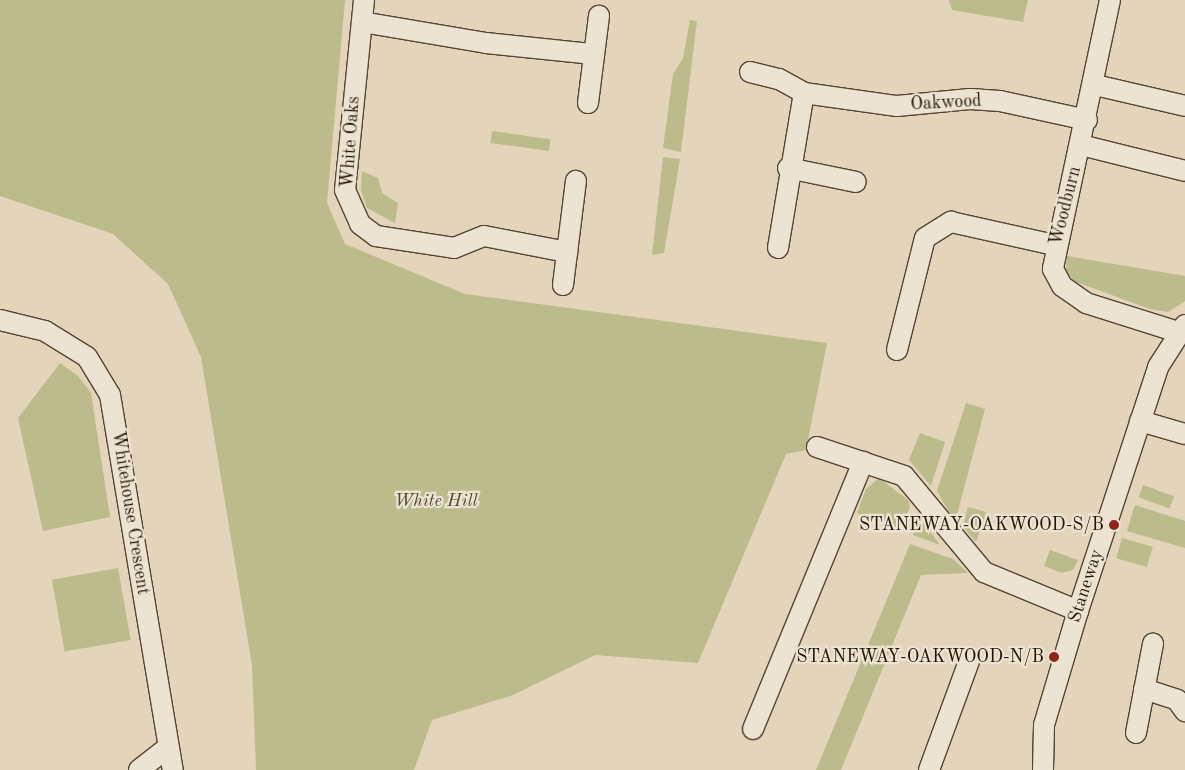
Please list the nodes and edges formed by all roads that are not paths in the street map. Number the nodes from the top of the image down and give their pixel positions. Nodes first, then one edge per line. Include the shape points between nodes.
1 (364, 0) edge
2 (1110, 0) edge
3 (600, 16) dead end
4 (362, 22) junction
5 (593, 54) junction
6 (750, 72) dead end
7 (1095, 85) junction
8 (804, 93) junction
9 (588, 103) dead end
10 (1185, 106) edge
11 (1087, 120) junction
12 (1081, 145) junction
13 (788, 168) junction
14 (1185, 171) edge
15 (576, 181) dead end
16 (856, 182) dead end
17 (1055, 245) junction
18 (778, 248) dead end
19 (567, 252) junction
20 (562, 286) dead end
21 (0, 320) edge
22 (1181, 329) edge
23 (897, 350) dead end
24 (1140, 421) junction
25 (1185, 434) edge
26 (817, 447) dead end
27 (862, 462) junction
28 (1078, 611) junction
29 (1153, 644) dead end
30 (970, 661) dead end
31 (1144, 689) junction
32 (1185, 711) edge
33 (754, 729) dead end
34 (1136, 733) dead end
35 (168, 747) junction
36 (139, 770) edge
37 (173, 770) edge
38 (929, 770) edge
39 (1043, 770) edge

1 - 4 street, White Oaks
2 - 7 street, Woodburn
3 - 5 street
4 - 5 street via 486,43
4 - 19 street, White Oaks via 345,190 360,224 376,236 454,248 484,236
5 - 9 street
6 - 8 street, Oakwood via 779,79
7 - 10 street
7 - 11 street, Woodburn
8 - 11 street, Oakwood via 896,106 970,99 1000,101
8 - 13 street
11 - 12 street, Woodburn
12 - 14 street
12 - 17 street, Woodburn
13 - 16 street
13 - 18 street
15 - 19 street
17 - 22 street, Woodburn via 1052,269 1062,286 1086,303
17 - 23 street via 952,222 925,238
19 - 20 street
21 - 35 street, Whitehouse Crescent via 45,331 87,357 110,395
22 - 24 street, Staneway via 1158,367
24 - 25 street
24 - 28 street, Staneway
26 - 27 street
27 - 28 street via 904,476 984,572
27 - 33 street
28 - 39 street, Staneway via 1044,725
29 - 31 street
30 - 38 street
31 - 32 street via 1176,700
31 - 34 street
35 - 36 street
35 - 37 street, Whitehouse Crescent

